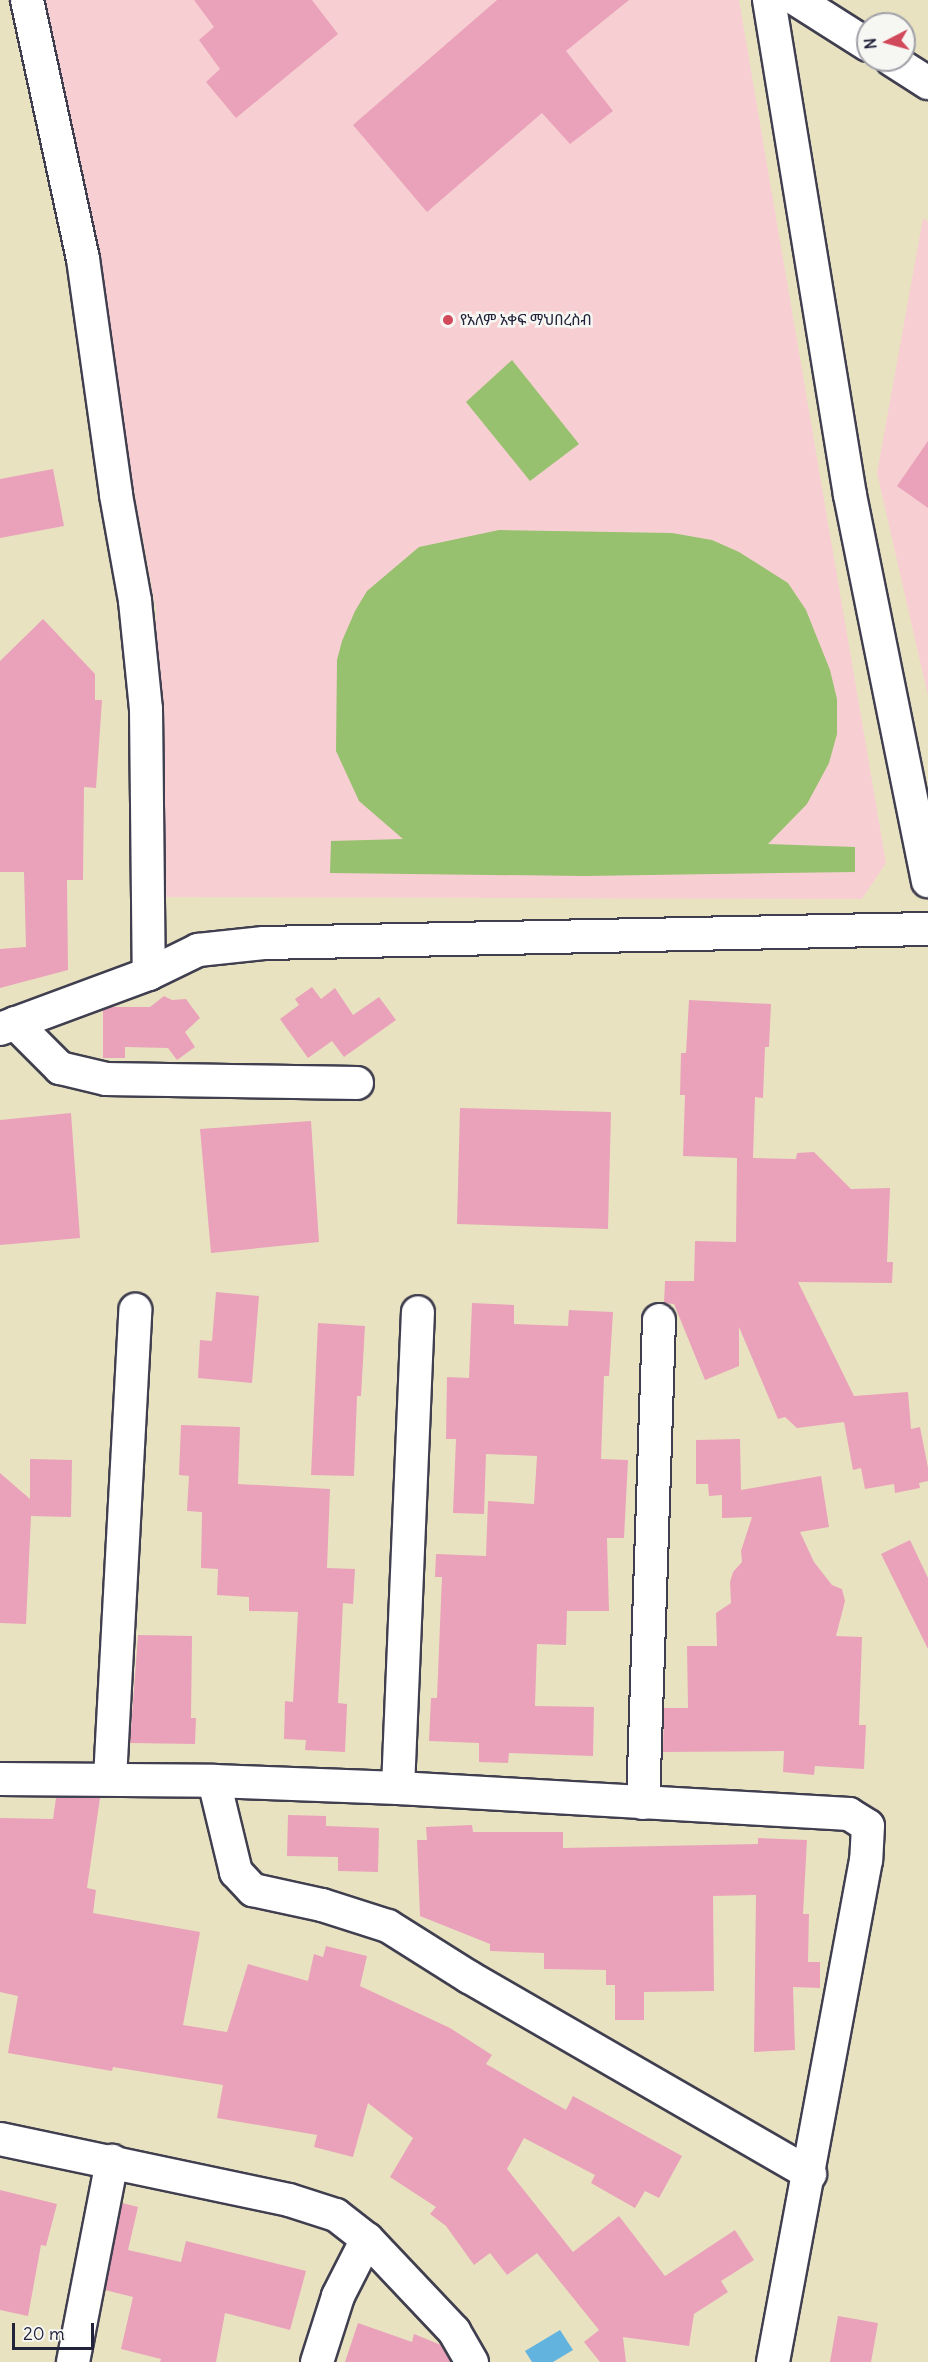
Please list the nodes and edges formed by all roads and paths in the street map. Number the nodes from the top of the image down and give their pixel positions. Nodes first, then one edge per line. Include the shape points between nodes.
1 (27, 0) edge
2 (769, 0) edge
3 (796, 0) edge
4 (856, 38) edge
5 (911, 72) edge
6 (928, 83) edge
7 (928, 881) edge
8 (928, 929) edge
9 (149, 974) junction
10 (8, 1026) edge
11 (357, 1083) dead end
12 (135, 1310) dead end
13 (418, 1312) dead end
14 (659, 1320) dead end
15 (0, 1779) edge
16 (110, 1779) junction
17 (214, 1781) junction
18 (398, 1788) junction
19 (643, 1803) junction
20 (0, 2139) edge
21 (112, 2161) junction
22 (810, 2174) junction
23 (367, 2239) junction
24 (73, 2362) edge
25 (317, 2362) edge
26 (472, 2362) edge
27 (773, 2362) edge

1 - 9 street via 83,259 135,602 146,709
2 - 7 street via 850,495
3 - 4 street
5 - 6 street
8 - 9 street via 264,943 198,951
9 - 10 street
10 - 11 street via 60,1068 106,1079
12 - 16 street
13 - 18 street
14 - 19 street
15 - 16 street
16 - 17 street
17 - 18 street
17 - 22 street via 236,1872 253,1890 322,1905 388,1926
18 - 19 street
19 - 22 street via 849,1814 868,1826 866,1860
20 - 21 street
21 - 23 street via 288,2200 336,2216
21 - 24 street
22 - 27 street
23 - 25 street via 338,2296
23 - 26 street via 454,2331

